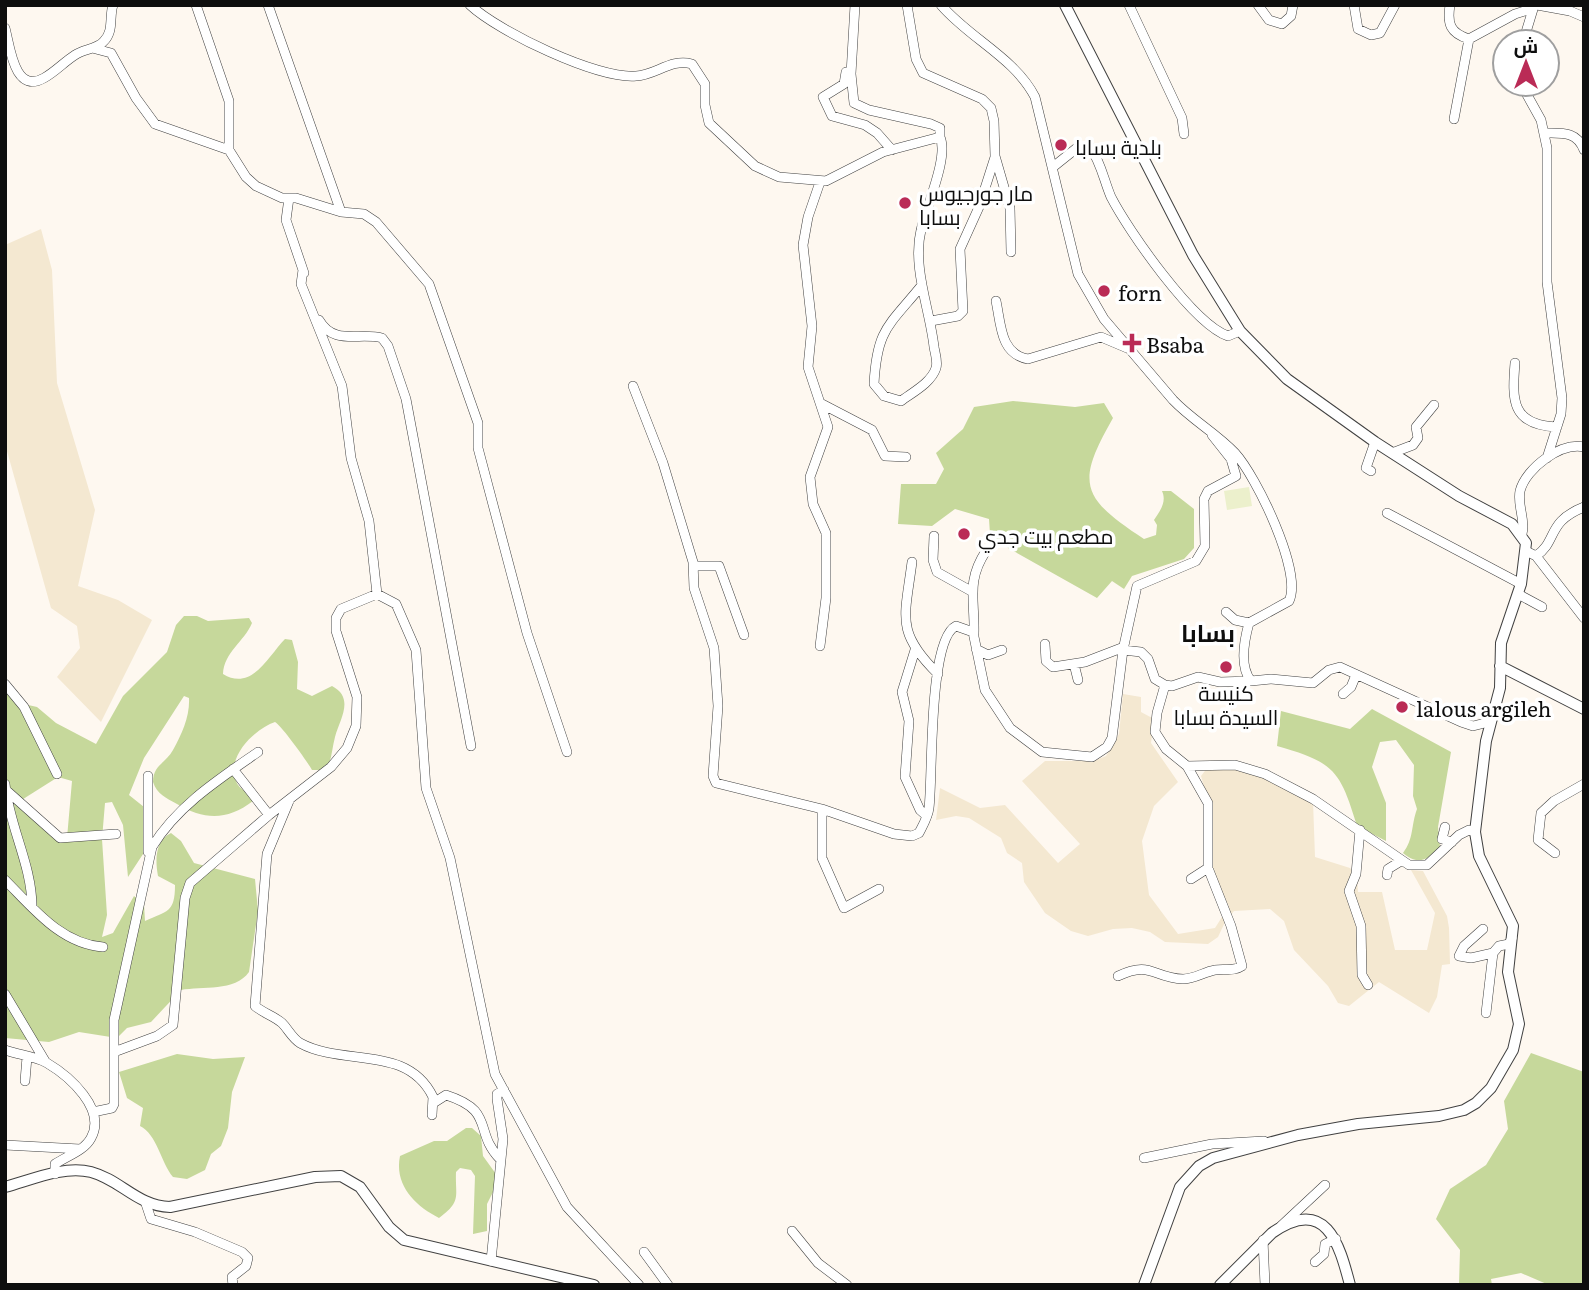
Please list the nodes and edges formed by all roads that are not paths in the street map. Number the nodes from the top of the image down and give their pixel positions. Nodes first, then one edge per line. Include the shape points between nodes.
1 (113, 5) edge
2 (195, 5) edge
3 (268, 5) edge
4 (470, 5) edge
5 (855, 5) edge
6 (906, 5) edge
7 (1065, 5) edge
8 (1129, 5) edge
9 (1258, 5) edge
10 (1293, 5) edge
11 (1354, 5) edge
12 (1395, 5) edge
13 (1451, 5) edge
14 (1534, 6) edge
15 (945, 8) edge
16 (1584, 17) edge
17 (5, 28) edge
18 (1527, 28) edge
19 (1469, 39) junction
20 (92, 48) junction
21 (852, 57) junction
22 (1529, 98) edge
23 (1454, 119) dead end
24 (1545, 133) junction
25 (1184, 134) dead end
26 (940, 137) junction
27 (229, 150) junction
28 (892, 150) junction
29 (1584, 150) edge
30 (995, 156) junction
31 (1053, 167) junction
32 (820, 182) junction
33 (289, 198) junction
34 (341, 212) junction
35 (1010, 251) dead end
36 (303, 270) junction
37 (922, 285) junction
38 (996, 301) dead end
39 (931, 321) junction
40 (1240, 331) junction
41 (1132, 351) junction
42 (1515, 363) dead end
43 (633, 386) dead end
44 (822, 404) junction
45 (1434, 405) dead end
46 (1557, 427) junction
47 (1212, 435) junction
48 (1375, 442) junction
49 (1584, 447) edge
50 (1392, 453) junction
51 (906, 457) dead end
52 (1547, 458) junction
53 (1371, 471) dead end
54 (1584, 507) edge
55 (1387, 513) dead end
56 (1522, 534) junction
57 (934, 536) dead end
58 (985, 551) dead end
59 (1531, 553) junction
60 (912, 562) dead end
61 (694, 566) junction
62 (1520, 589) junction
63 (971, 591) junction
64 (377, 594) junction
65 (1542, 607) dead end
66 (1226, 612) dead end
67 (1584, 618) edge
68 (1249, 623) junction
69 (744, 635) dead end
70 (974, 636) junction
71 (1045, 644) dead end
72 (820, 646) dead end
73 (976, 649) junction
74 (1123, 649) junction
75 (915, 650) junction
76 (1002, 650) dead end
77 (1074, 664) junction
78 (1500, 666) junction
79 (938, 674) junction
80 (1356, 675) junction
81 (1078, 680) dead end
82 (1525, 680) junction
83 (1251, 681) junction
84 (5, 684) edge
85 (1165, 685) junction
86 (1500, 688) junction
87 (1343, 694) dead end
88 (1584, 709) edge
89 (1489, 722) junction
90 (471, 746) dead end
91 (258, 752) dead end
92 (567, 752) dead end
93 (1187, 766) junction
94 (233, 769) junction
95 (57, 774) dead end
96 (148, 776) dead end
97 (5, 784) edge
98 (1584, 784) edge
99 (6, 790) edge
100 (289, 801) junction
101 (822, 809) junction
102 (269, 815) junction
103 (927, 816) junction
104 (1445, 827) dead end
105 (1360, 830) junction
106 (1475, 832) junction
107 (116, 834) dead end
108 (1452, 842) junction
109 (1555, 853) dead end
110 (148, 857) junction
111 (1401, 861) junction
112 (1208, 869) junction
113 (1387, 876) dead end
114 (1191, 879) dead end
115 (5, 880) edge
116 (879, 889) dead end
117 (32, 907) junction
118 (1483, 929) dead end
119 (1514, 933) junction
120 (103, 947) dead end
121 (1493, 953) junction
122 (1118, 976) dead end
123 (1368, 985) dead end
124 (5, 993) edge
125 (1486, 1013) dead end
126 (5, 1050) edge
127 (114, 1052) junction
128 (27, 1056) junction
129 (46, 1062) junction
130 (25, 1081) dead end
131 (504, 1090) junction
132 (435, 1102) junction
133 (93, 1112) junction
134 (432, 1115) dead end
135 (1270, 1142) junction
136 (5, 1145) edge
137 (81, 1149) junction
138 (1144, 1158) dead end
139 (500, 1159) junction
140 (55, 1174) junction
141 (1325, 1185) dead end
142 (5, 1187) edge
143 (146, 1204) junction
144 (1280, 1227) junction
145 (792, 1231) dead end
146 (1336, 1239) junction
147 (1263, 1240) junction
148 (644, 1252) dead end
149 (491, 1261) junction
150 (1315, 1262) dead end
151 (233, 1285) edge
152 (594, 1285) edge
153 (639, 1285) edge
154 (668, 1285) edge
155 (847, 1285) edge
156 (1144, 1285) edge
157 (1220, 1285) edge
158 (1265, 1285) edge
159 (1350, 1285) edge

1 - 20 street via 110,31 103,43
2 - 27 street via 229,101
3 - 34 street
4 - 32 street via 488,22 529,43 612,74 642,76 678,62 692,64 705,84 707,117 718,134 765,172
5 - 21 street
6 - 30 street via 921,70 988,104 994,121
7 - 40 street via 1194,255
8 - 25 street via 1182,118
9 - 10 street via 1269,20 1282,24 1291,16
11 - 12 street via 1358,29 1371,35 1380,33
13 - 19 street via 1451,29
14 - 16 street
14 - 18 street
14 - 19 street
15 - 31 street via 1030,86
17 - 20 street via 14,66 28,81 42,79 74,55
19 - 23 street
20 - 27 street via 111,53 155,124
21 - 26 street via 856,106 931,124 940,128
21 - 28 street via 844,84 823,97 824,104 832,116 877,133
22 - 24 street
24 - 29 street via 1568,133 1578,138
24 - 46 street via 1547,282 1562,398
26 - 28 street
26 - 37 street via 943,160 920,238
27 - 33 street via 250,181
28 - 32 street
30 - 35 street via 1008,196
30 - 39 street via 960,249 963,311
31 - 40 street via 1078,147 1090,147 1112,197 1149,257 1212,328 1228,335
31 - 41 street via 1078,274 1092,302
32 - 44 street via 803,252 812,326 808,367
33 - 34 street
33 - 36 street via 286,220
34 - 92 street via 364,214 376,222 429,284 478,423 478,448 527,633
36 - 64 street via 301,284 342,386 351,458 369,521
36 - 90 street via 325,329 339,337 383,338 400,379
37 - 39 street
37 - 39 street via 889,320 879,345 874,384 884,396 901,401 928,381 937,367
38 - 41 street via 1006,344 1020,358 1101,337
40 - 48 street via 1309,401
41 - 47 street via 1187,415
42 - 46 street via 1513,399 1518,411 1534,423
43 - 61 street via 663,463
44 - 51 street via 872,430 885,456
44 - 72 street via 827,431 810,477 813,504 826,533
45 - 50 street via 1416,427 1418,438 1413,445
46 - 52 street
47 - 68 street via 1225,442 1245,465 1292,574 1289,601
47 - 74 street via 1231,459 1236,476 1208,491 1204,499 1205,546 1196,561 1137,586
48 - 50 street
48 - 53 street via 1366,463
49 - 52 street via 1569,446
50 - 56 street via 1489,509
52 - 56 street via 1520,491
54 - 59 street via 1557,522 1541,553
55 - 62 street
56 - 59 street
57 - 63 street via 937,572
58 - 63 street via 975,567
59 - 62 street
59 - 67 street
60 - 75 street via 905,616 906,634
61 - 69 street via 719,566
61 - 101 street via 694,588 714,648 716,783
62 - 65 street
62 - 78 street via 1503,632
63 - 70 street
64 - 100 street via 341,609 335,618 356,689 353,735 336,763
64 - 131 street via 396,604 416,650 426,788 450,858 491,1062
66 - 68 street
68 - 83 street via 1244,651 1245,674
70 - 73 street
70 - 79 street via 966,627 951,628
71 - 77 street via 1053,667
73 - 74 street via 985,690 1010,728 1042,752 1082,757 1100,753 1112,738
73 - 76 street via 988,655
74 - 77 street
74 - 85 street via 1141,652 1155,679
75 - 79 street
75 - 103 street via 902,692 909,721 905,777
77 - 81 street
78 - 82 street
78 - 86 street
79 - 103 street
80 - 83 street via 1340,667 1313,683
80 - 87 street
80 - 89 street via 1461,722 1474,726
82 - 86 street
82 - 88 street
83 - 85 street via 1198,677
84 - 95 street via 24,707
85 - 93 street via 1155,732 1166,749
86 - 89 street
89 - 106 street
91 - 94 street
93 - 105 street via 1235,765 1265,774
93 - 112 street via 1208,803
94 - 102 street
94 - 110 street via 168,824
96 - 110 street
97 - 99 street
98 - 109 street via 1541,813 1538,840
99 - 107 street via 60,838
99 - 117 street
100 - 102 street
100 - 132 street via 267,855 255,1006 281,1022 300,1042 340,1056 387,1060 415,1073
101 - 103 street via 902,835 919,833
101 - 116 street via 822,858 844,908
102 - 127 street via 187,889 176,1012 170,1030
104 - 108 street via 1442,839
105 - 111 street
105 - 123 street via 1356,878 1349,891 1361,926 1362,975
106 - 108 street via 1464,832
106 - 119 street via 1479,856
108 - 111 street via 1427,865
110 - 127 street via 114,1020
111 - 113 street via 1388,869
112 - 114 street
112 - 122 street via 1242,966 1183,979 1141,967
115 - 117 street
117 - 120 street via 72,939
118 - 121 street via 1459,956
119 - 121 street via 1509,944
119 - 135 street via 1508,972 1518,1037 1500,1074 1476,1103 1439,1116 1358,1124
121 - 125 street
124 - 129 street
126 - 128 street
127 - 133 street via 112,1108
128 - 129 street
128 - 130 street
129 - 133 street via 84,1095
131 - 139 street via 497,1094 503,1126
131 - 153 street via 567,1207
132 - 134 street
132 - 139 street via 446,1095 471,1106 485,1124 489,1147
133 - 137 street via 94,1129
135 - 138 street via 1212,1144
135 - 156 street via 1213,1158 1184,1180
136 - 137 street
137 - 140 street via 55,1164
139 - 149 street
140 - 142 street
140 - 143 street via 80,1170 96,1174
141 - 144 street
143 - 149 street via 170,1207 315,1177 341,1176 360,1187 398,1236
143 - 151 street via 151,1219 242,1252 248,1258 246,1266 232,1277
144 - 146 street via 1315,1222 1328,1228
144 - 147 street
145 - 155 street via 818,1263
146 - 150 street via 1325,1244 1324,1254
146 - 159 street
147 - 157 street
147 - 158 street
148 - 154 street
149 - 152 street

